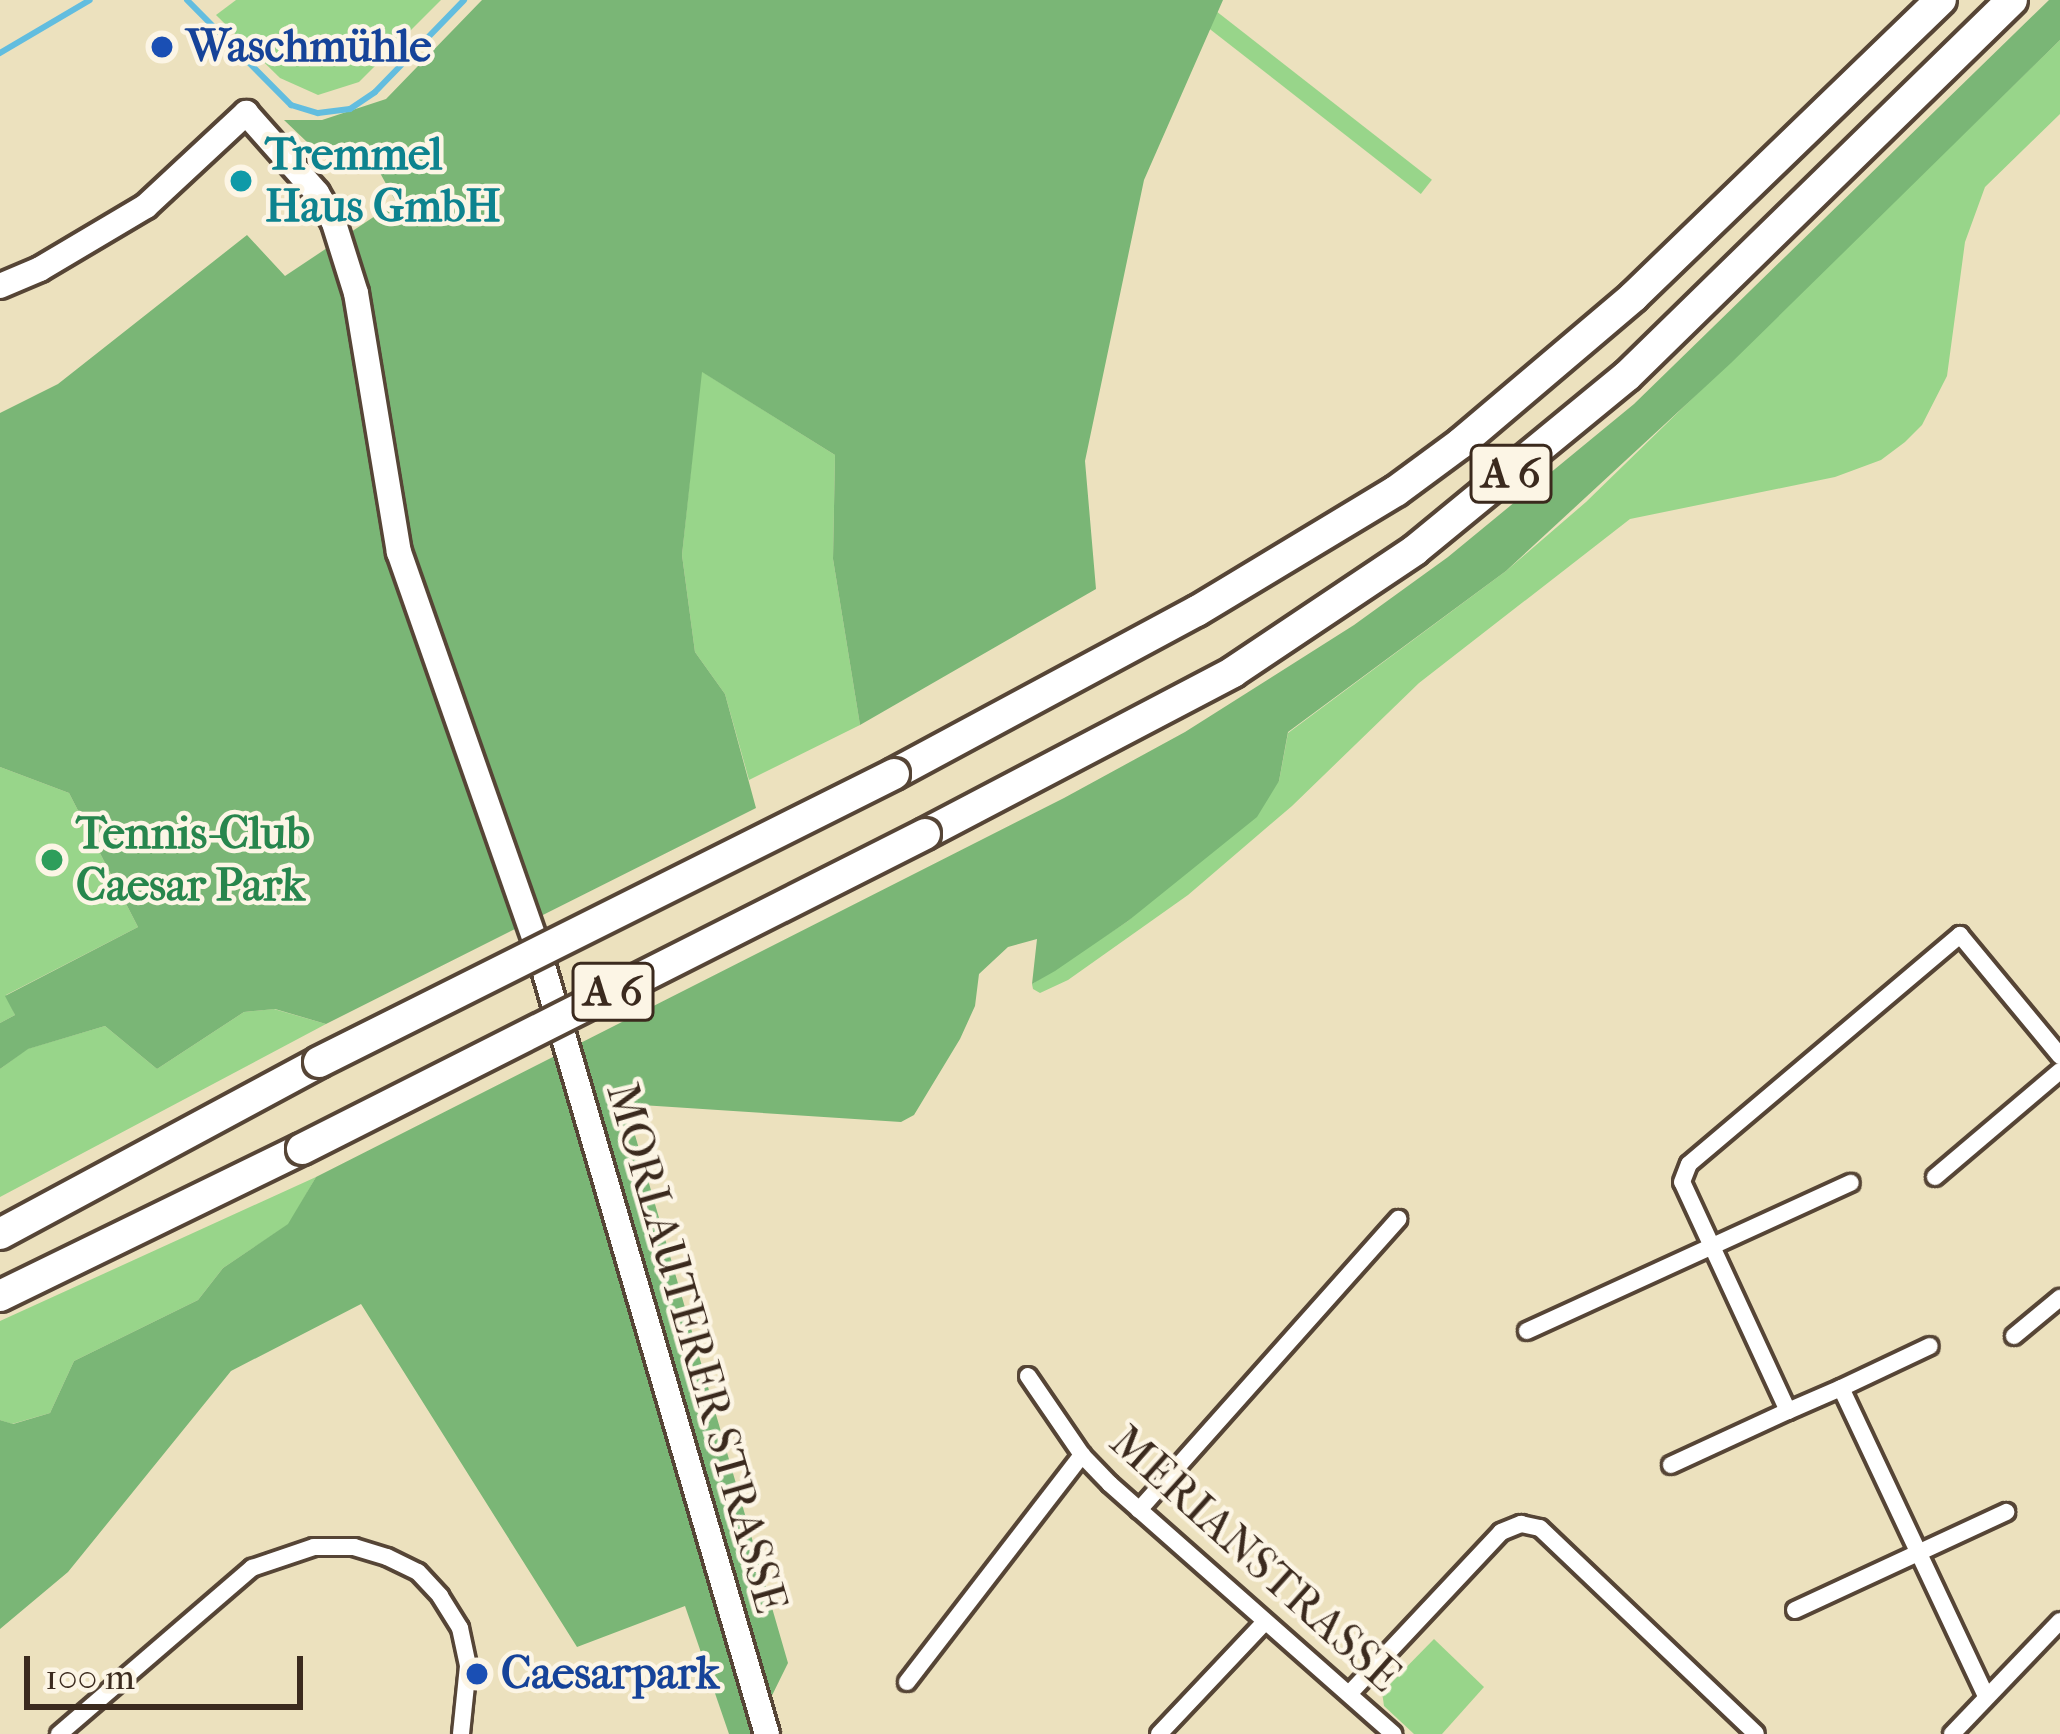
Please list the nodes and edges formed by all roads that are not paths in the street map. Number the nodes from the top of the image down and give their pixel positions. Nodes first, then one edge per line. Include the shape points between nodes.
1 (1941, 0) edge
2 (2012, 0) edge
3 (0, 286) edge
4 (2060, 1056) edge
5 (2060, 1071) edge
6 (1935, 1177) dead end
7 (1851, 1183) dead end
8 (1398, 1220) dead end
9 (0, 1234) edge
10 (1713, 1246) junction
11 (0, 1296) edge
12 (2060, 1298) edge
13 (1527, 1331) dead end
14 (2014, 1336) dead end
15 (1930, 1346) dead end
16 (1028, 1376) dead end
17 (1841, 1388) junction
18 (1788, 1411) junction
19 (1082, 1455) junction
20 (1671, 1465) dead end
21 (1139, 1510) junction
22 (2006, 1512) dead end
23 (1918, 1552) junction
24 (1795, 1610) dead end
25 (2060, 1621) edge
26 (1265, 1622) junction
27 (907, 1682) dead end
28 (1349, 1694) junction
29 (1986, 1696) junction
30 (59, 1734) edge
31 (461, 1734) edge
32 (767, 1734) edge
33 (1160, 1734) edge
34 (1394, 1734) edge
35 (1756, 1734) edge
36 (1952, 1734) edge

1 - 9 highway, A 6, bridge via 1633,297 1445,455 1197,611
2 - 11 highway, A 6, bridge via 1627,376 1399,562 1233,672 925,835
3 - 32 street, MORLAUTERER STRASSE via 146,206 246,113 316,193 348,260 399,551 539,952
4 - 10 street via 1960,935 1689,1165 1682,1182
5 - 6 street
7 - 10 street
8 - 21 street
10 - 13 street
10 - 18 street
12 - 14 street
15 - 17 street
16 - 19 street, MERIANSTRASSE
17 - 18 street
17 - 23 street
18 - 20 street
19 - 21 street, MERIANSTRASSE
19 - 27 street
21 - 26 street, MERIANSTRASSE
22 - 23 street
23 - 24 street
23 - 29 street
25 - 29 street
26 - 28 street, MERIANSTRASSE
26 - 33 street
28 - 34 street, MERIANSTRASSE
28 - 35 street via 1502,1532 1521,1524 1540,1528
29 - 36 street
30 - 31 street via 252,1568 314,1547 354,1547 418,1572 460,1628 468,1666

